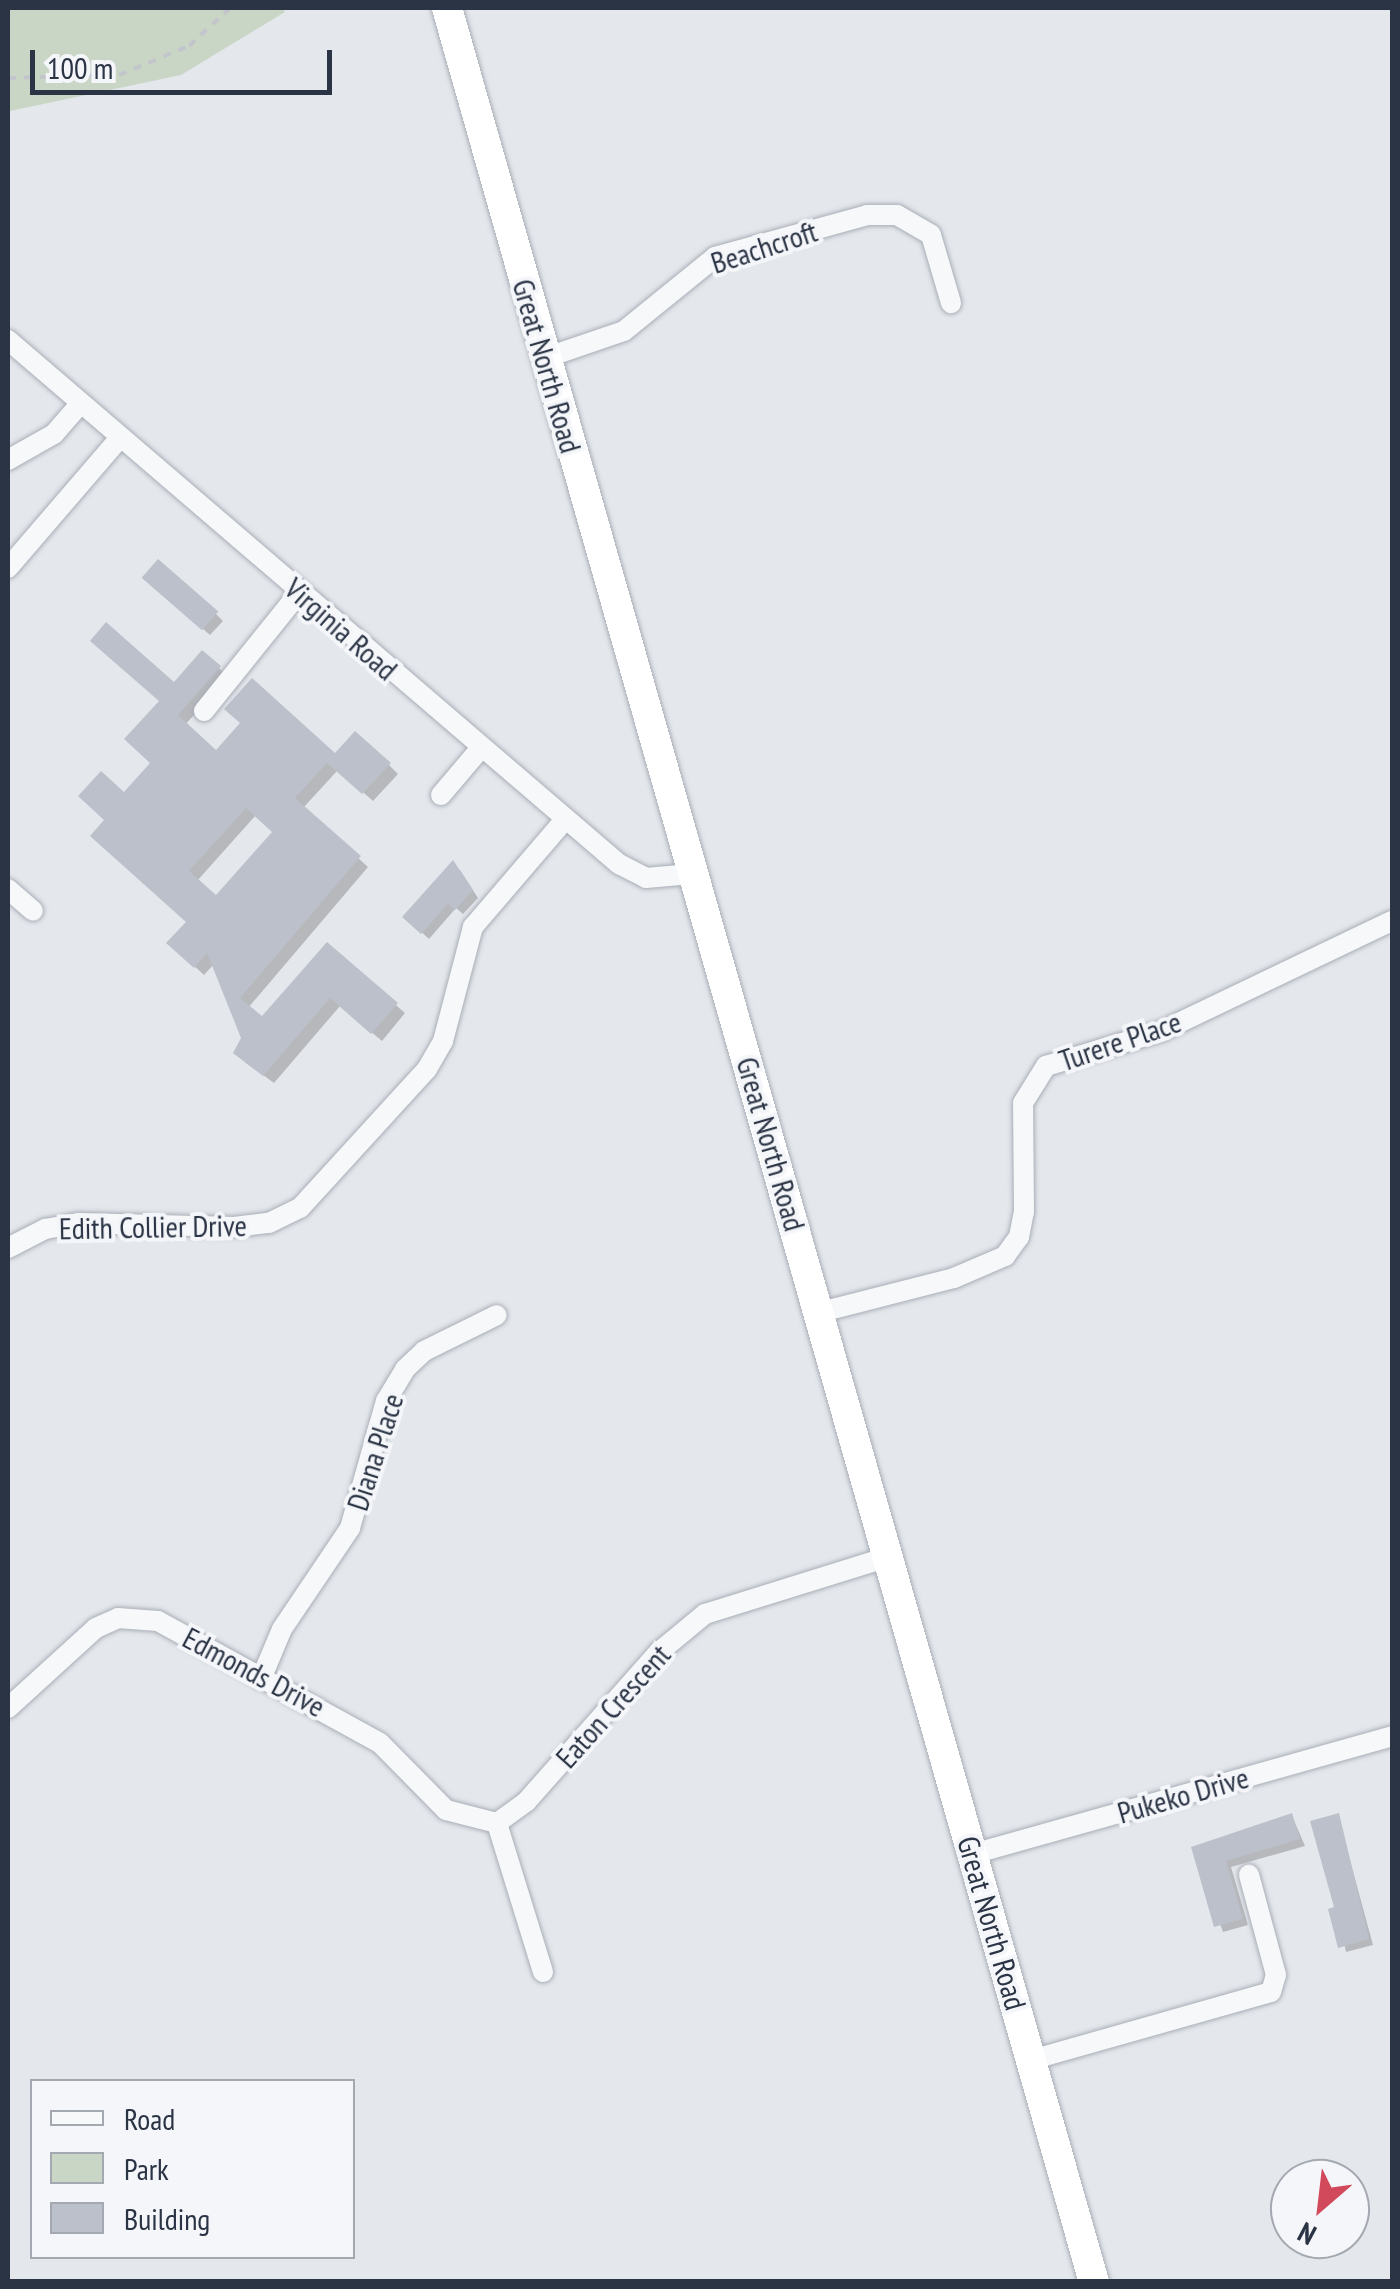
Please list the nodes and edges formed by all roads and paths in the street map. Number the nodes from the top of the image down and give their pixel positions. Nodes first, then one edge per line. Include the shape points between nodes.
1 (230, 8) edge
2 (447, 8) edge
3 (8, 78) edge
4 (951, 304) dead end
5 (8, 340) edge
6 (545, 358) junction
7 (80, 404) junction
8 (120, 438) junction
9 (8, 460) edge
10 (8, 568) edge
11 (299, 593) junction
12 (204, 711) dead end
13 (480, 749) junction
14 (441, 795) dead end
15 (564, 821) junction
16 (692, 874) junction
17 (8, 889) edge
18 (34, 911) dead end
19 (1392, 921) edge
20 (8, 1248) edge
21 (816, 1313) junction
22 (497, 1315) dead end
23 (888, 1558) junction
24 (261, 1679) junction
25 (8, 1708) edge
26 (1392, 1736) edge
27 (497, 1823) junction
28 (973, 1854) junction
29 (1249, 1875) dead end
30 (543, 1972) dead end
31 (1031, 2060) junction
32 (1094, 2282) edge

1 - 3 path via 188,46 119,75
2 - 6 highway, Great North Road
4 - 6 street, Beachcroft via 931,236 897,215 866,215 715,257 624,330
5 - 7 street, Virginia Road
6 - 16 highway, Great North Road
7 - 8 street, Virginia Road
7 - 9 street via 54,434
8 - 10 street
8 - 11 street, Virginia Road
11 - 12 street
11 - 13 street, Virginia Road
13 - 14 street
13 - 15 street, Virginia Road
15 - 16 street, Virginia Road via 646,878
15 - 20 street, Edith Collier Drive via 473,927 443,1041 427,1069 300,1208 269,1223 234,1227 79,1223 45,1229
16 - 21 highway, Great North Road
17 - 18 street
19 - 21 street, Turere Place via 1162,1031 1046,1066 1022,1103 1024,1212 1019,1237 1005,1256 954,1278
21 - 23 highway, Great North Road
22 - 24 street, Diana Place via 424,1351 405,1370 386,1401 350,1528 282,1629
23 - 27 street, Eaton Crescent via 705,1614 659,1652 527,1802
23 - 28 highway, Great North Road
24 - 25 street, Edmonds Drive via 158,1622 118,1618 96,1628
24 - 27 street, Edmonds Drive via 380,1743 446,1810
26 - 28 street, Pukeko Drive
27 - 30 street
28 - 31 highway, Great North Road
29 - 31 street via 1276,1975 1271,1992
31 - 32 highway, Great North Road

